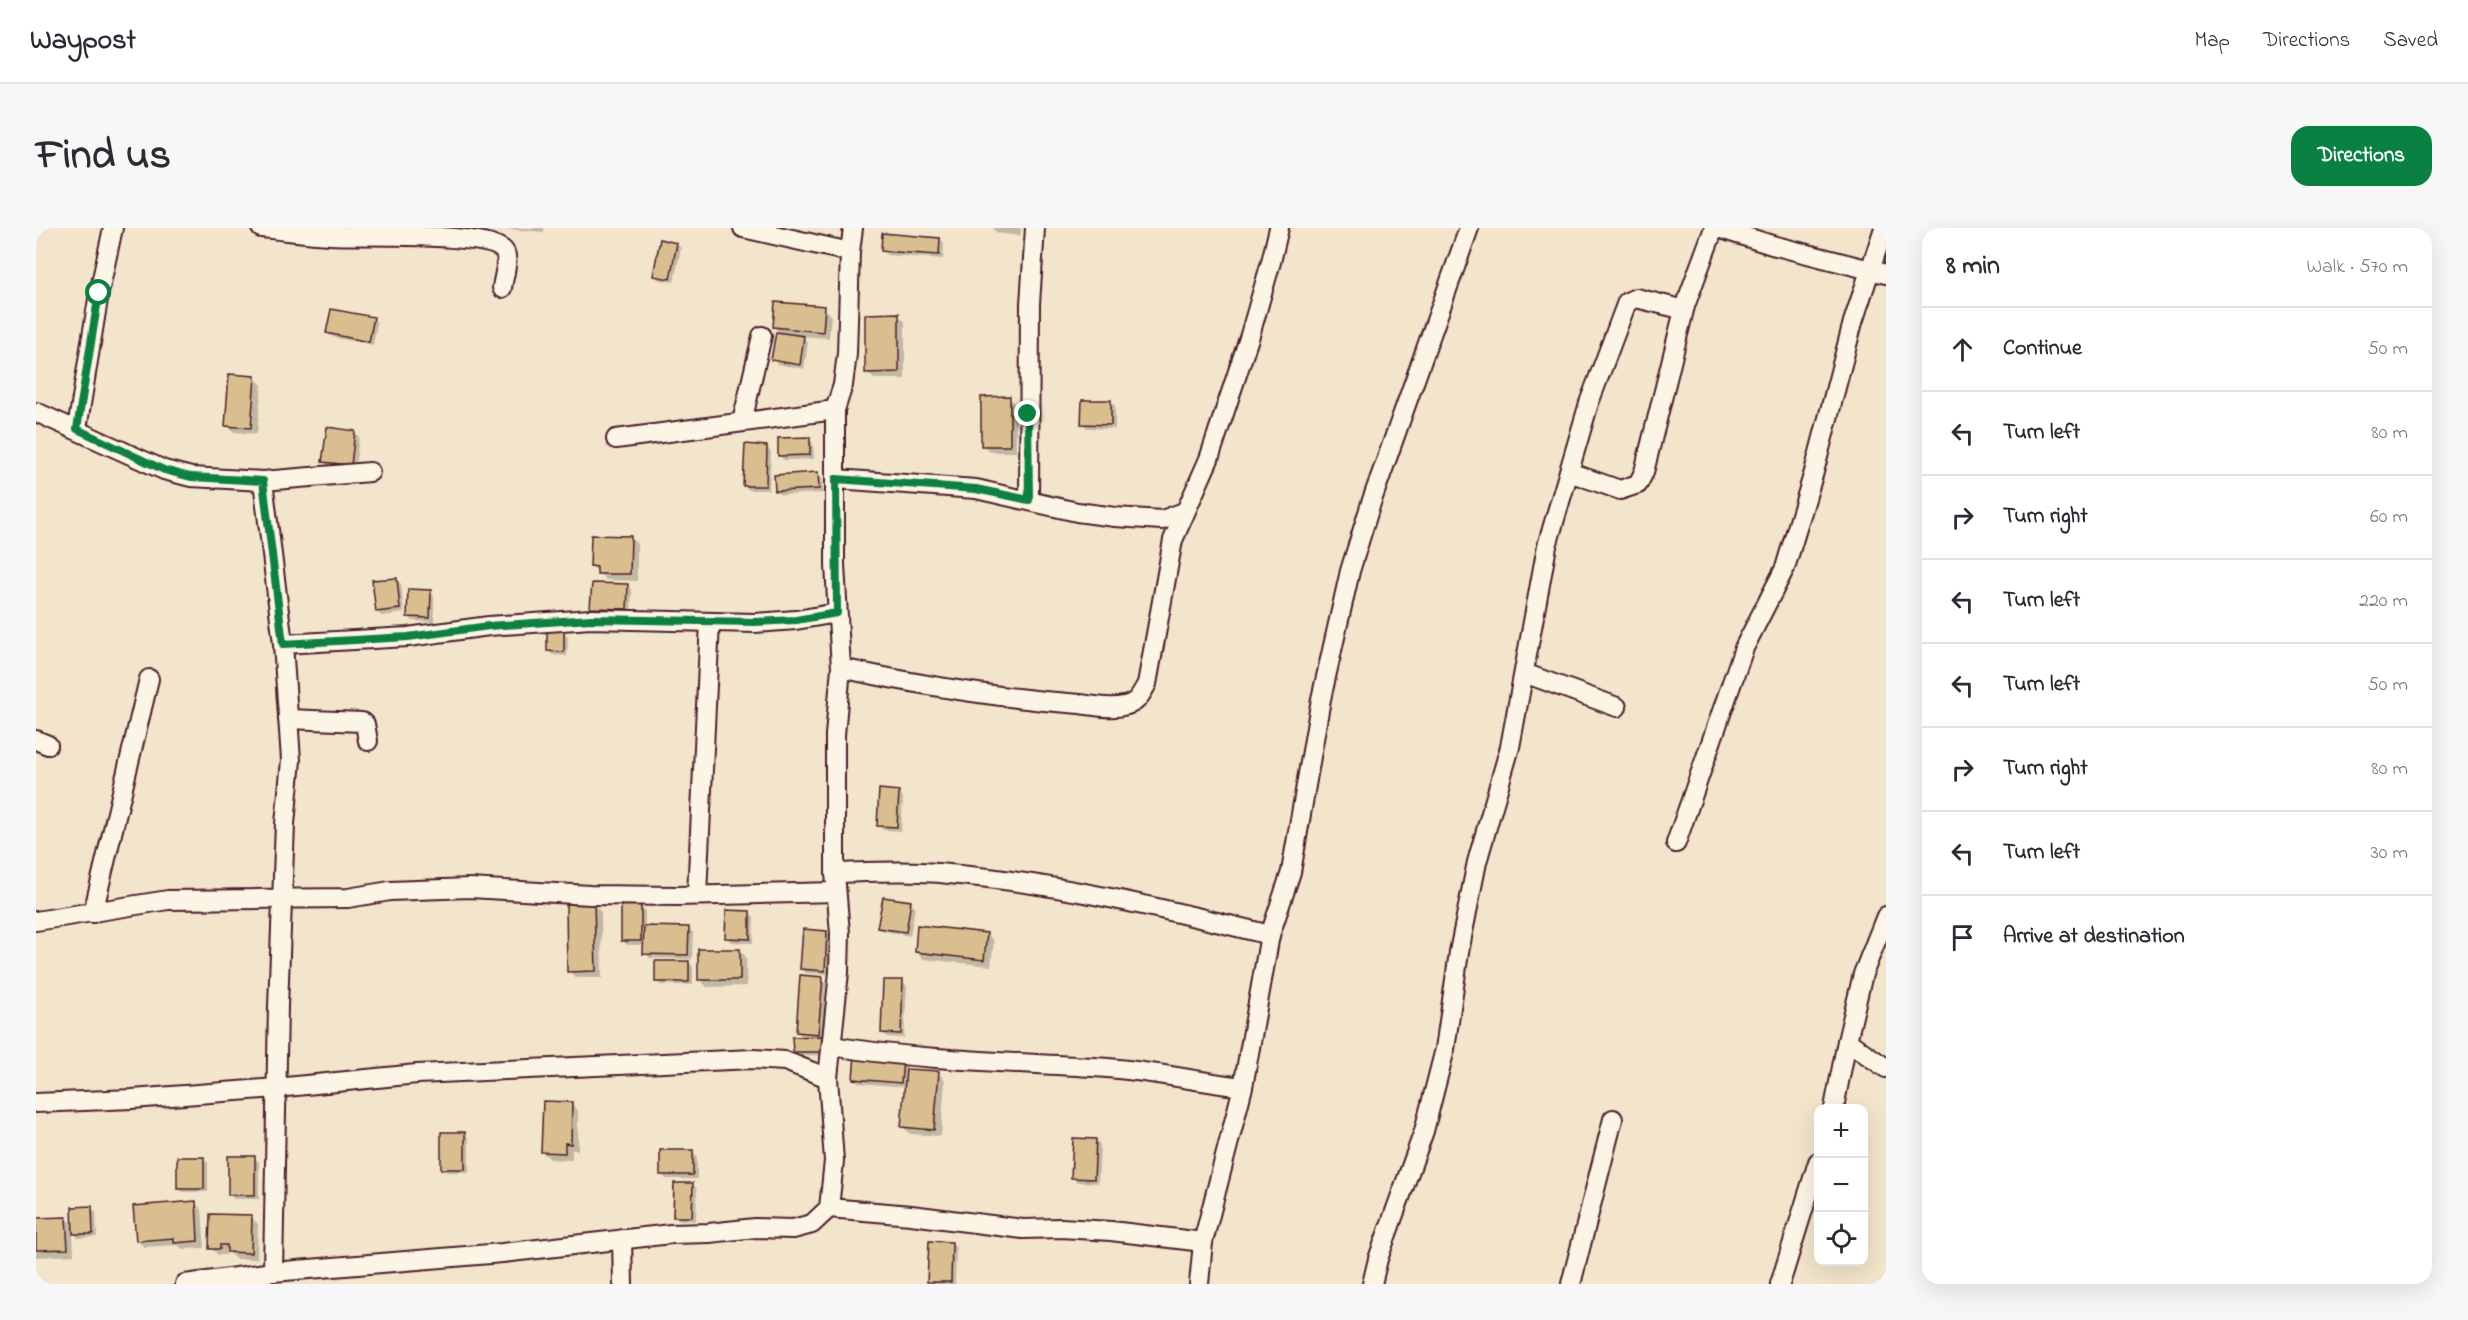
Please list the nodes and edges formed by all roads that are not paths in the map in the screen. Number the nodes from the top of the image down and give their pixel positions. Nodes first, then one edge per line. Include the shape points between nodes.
1 (113, 228) edge
2 (261, 228) edge
3 (743, 228) edge
4 (853, 228) edge
5 (1035, 228) edge
6 (1279, 228) edge
7 (1469, 228) edge
8 (1716, 228) edge
9 (1884, 228) edge
10 (421, 232) edge
11 (850, 252) junction
12 (1878, 272) edge
13 (502, 288) dead end
14 (1685, 306) junction
15 (762, 336) dead end
16 (835, 410) junction
17 (36, 412) edge
18 (742, 422) junction
19 (77, 429) junction
20 (616, 439) dead end
21 (370, 472) dead end
22 (1569, 472) junction
23 (836, 479) junction
24 (263, 481) junction
25 (1029, 500) junction
26 (1184, 512) junction
27 (837, 613) junction
28 (710, 622) junction
29 (283, 644) junction
30 (841, 668) junction
31 (1524, 673) junction
32 (149, 679) dead end
33 (1617, 706) dead end
34 (288, 719) junction
35 (368, 741) dead end
36 (1676, 843) dead end
37 (835, 873) junction
38 (836, 892) junction
39 (697, 895) junction
40 (283, 899) junction
41 (93, 913) junction
42 (1886, 916) edge
43 (36, 921) edge
44 (1270, 935) junction
45 (1847, 1041) junction
46 (832, 1046) junction
47 (1886, 1068) edge
48 (828, 1078) junction
49 (1243, 1087) junction
50 (276, 1088) junction
51 (36, 1103) edge
52 (1835, 1104) edge
53 (1613, 1119) dead end
54 (1814, 1175) edge
55 (829, 1208) junction
56 (622, 1239) junction
57 (1203, 1242) junction
58 (273, 1272) junction
59 (185, 1284) edge
60 (623, 1284) edge
61 (1198, 1284) edge
62 (1372, 1284) edge
63 (1571, 1284) edge
64 (1780, 1284) edge

1 - 19 street
2 - 10 street via 331,235
3 - 11 street
4 - 11 street
5 - 25 street via 1029,315
6 - 26 street via 1216,437
7 - 44 street via 1350,571 1321,699 1291,872
8 - 12 street
8 - 14 street
9 - 12 street
10 - 13 street via 482,242 504,251
11 - 16 street via 847,354
12 - 36 street via 1853,322 1785,568 1744,648
14 - 22 street via 1680,309 1636,298 1628,302 1589,403
14 - 22 street via 1638,484 1620,490
15 - 18 street
16 - 18 street
16 - 23 street
17 - 19 street
18 - 20 street
19 - 24 street via 164,470 191,477
21 - 24 street
22 - 31 street via 1547,546
23 - 25 street via 976,489
23 - 27 street
24 - 29 street
25 - 26 street via 1115,517 1162,520
26 - 30 street via 1173,540 1147,684 1133,703 1095,706 1025,701 921,686
27 - 28 street via 796,620
27 - 30 street
28 - 29 street via 591,619 489,626 408,637
28 - 39 street
29 - 34 street
30 - 37 street via 835,735
31 - 33 street
31 - 62 street via 1510,747 1477,862 1445,1049 1424,1131
32 - 41 street
34 - 35 street via 362,722
34 - 40 street via 291,760
37 - 38 street
37 - 44 street via 907,871 989,879 1099,896
38 - 39 street
38 - 46 street via 839,972
39 - 40 street via 590,895 470,888
40 - 41 street via 168,900
40 - 50 street
41 - 43 street
42 - 45 street via 1863,974
44 - 49 street
45 - 47 street
45 - 52 street
46 - 48 street
46 - 49 street via 891,1055 1094,1067
48 - 50 street via 785,1061 753,1059 417,1074
48 - 55 street via 834,1161
49 - 57 street
50 - 51 street
50 - 58 street
53 - 63 street
54 - 64 street
55 - 56 street via 812,1224 793,1228
55 - 57 street via 1023,1229 1111,1231
56 - 58 street via 491,1255
56 - 60 street
57 - 61 street
58 - 59 street

